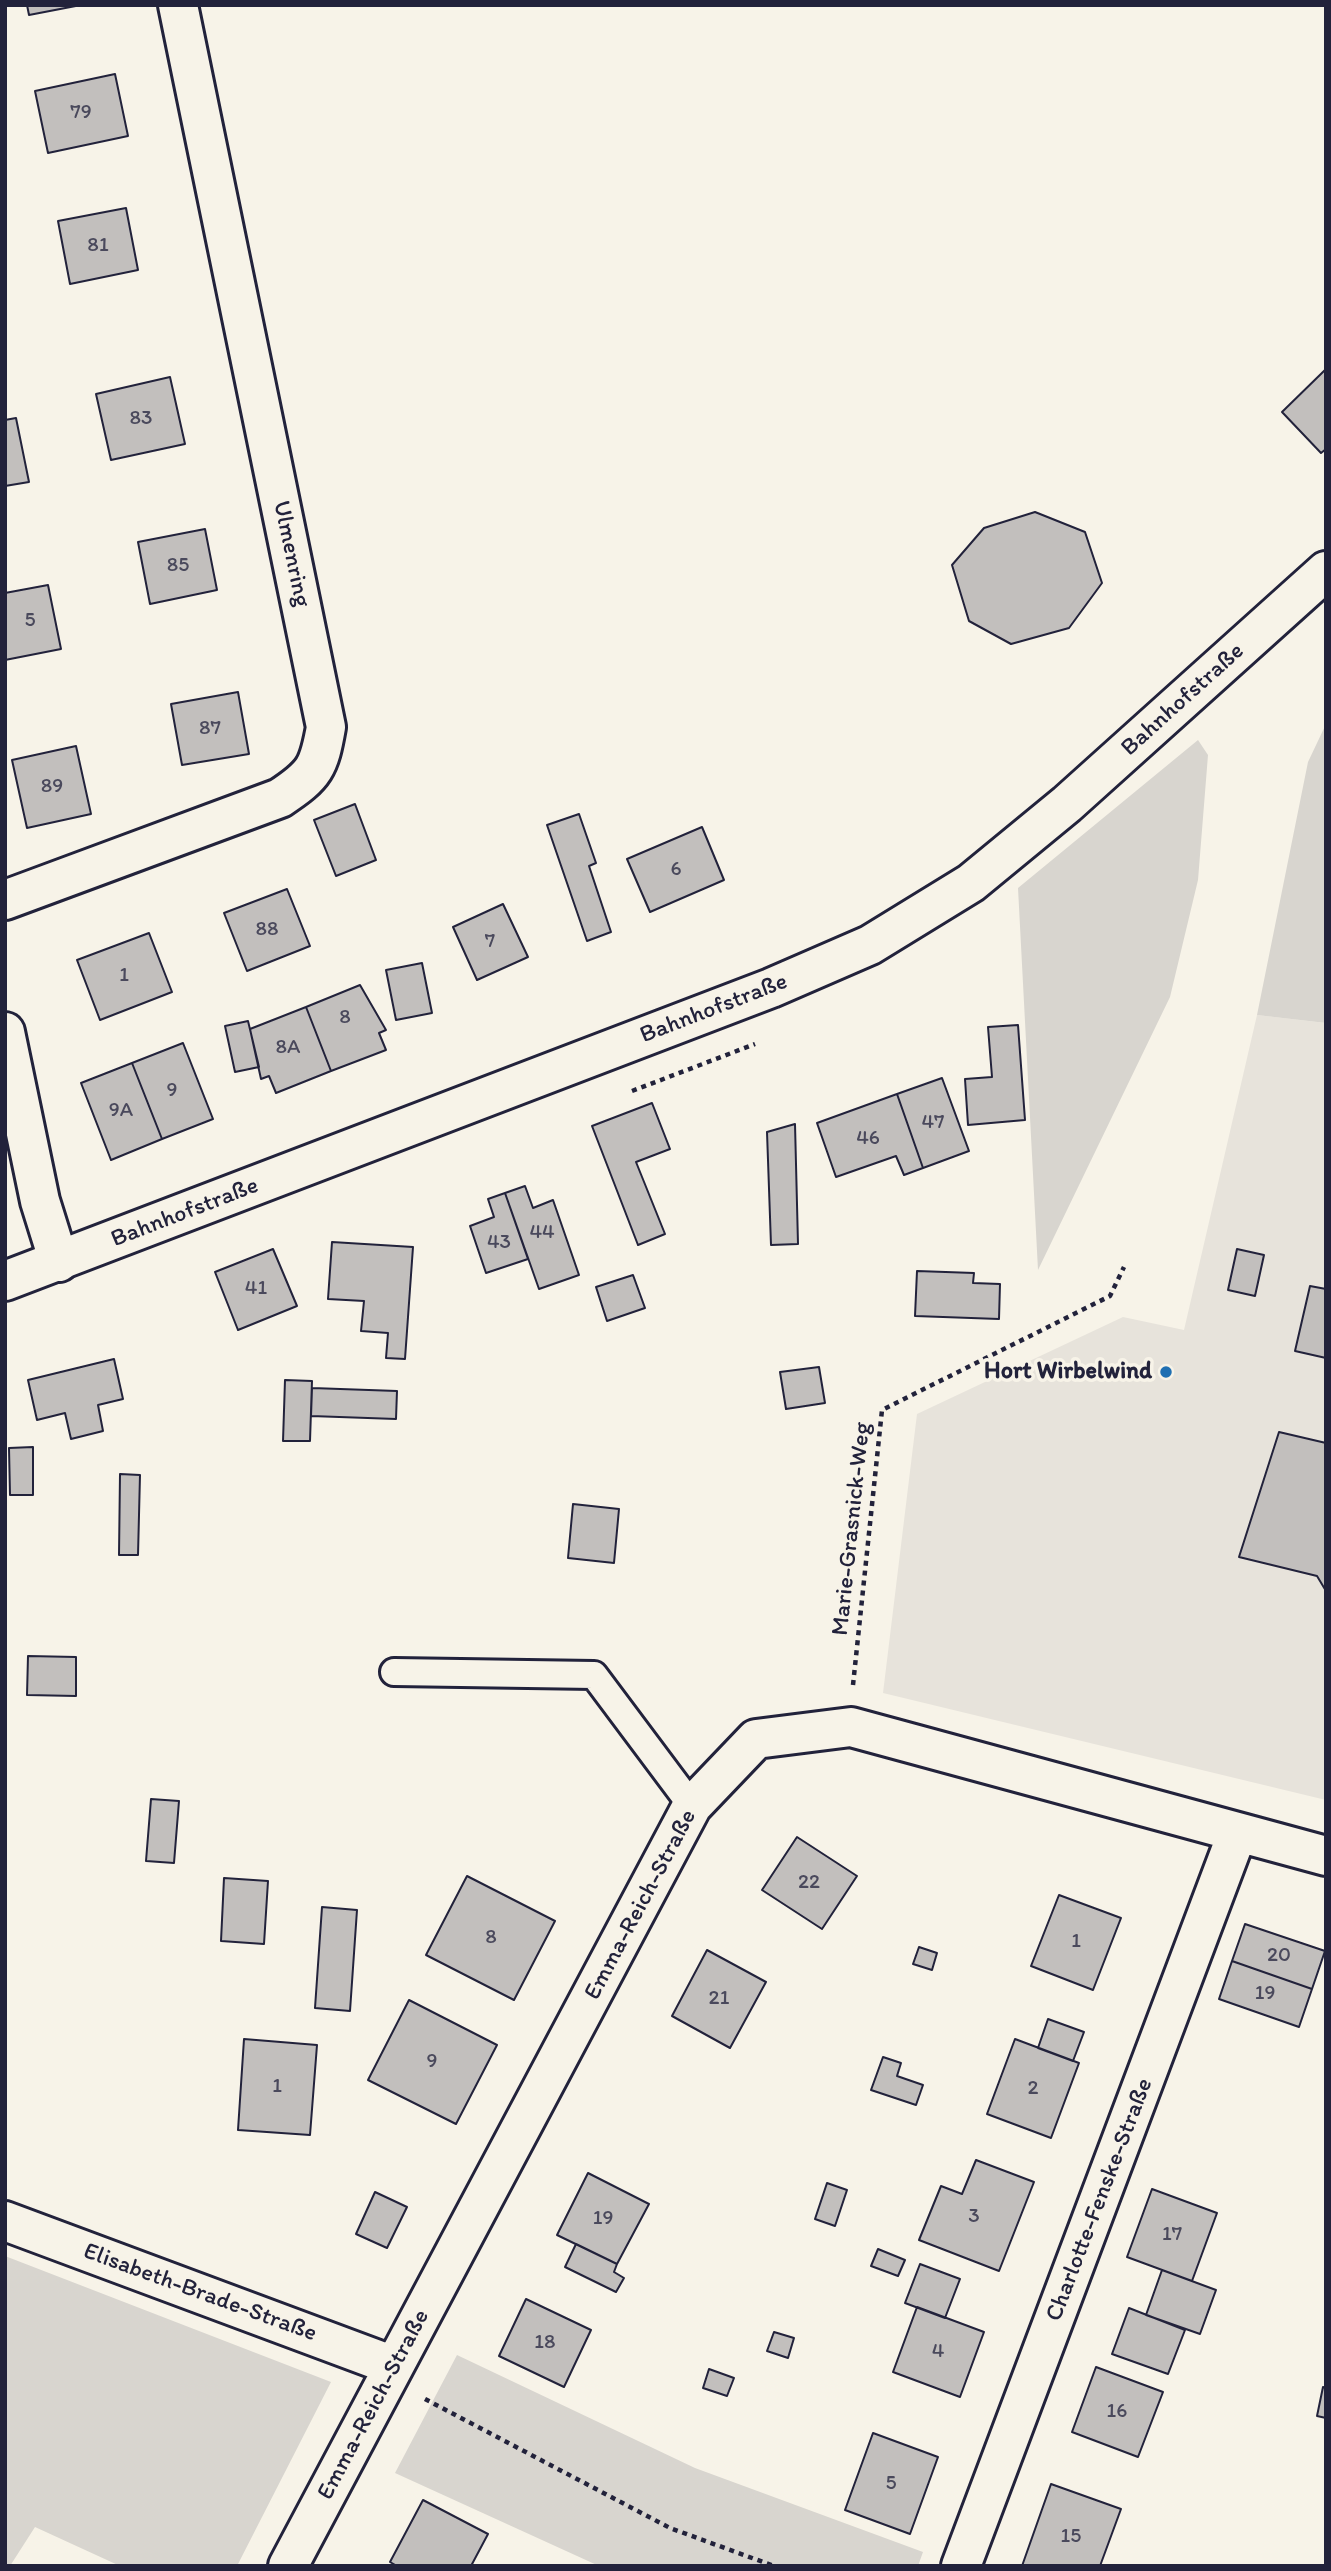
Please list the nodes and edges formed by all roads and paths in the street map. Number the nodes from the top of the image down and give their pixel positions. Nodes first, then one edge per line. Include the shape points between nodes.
1 (178, 5) edge
2 (1326, 571) edge
3 (5, 900) edge
4 (5, 1032) edge
5 (59, 1262) junction
6 (1124, 1267) dead end
7 (5, 1281) edge
8 (394, 1672) dead end
9 (851, 1727) junction
10 (692, 1806) junction
11 (1237, 1834) junction
12 (1326, 1856) edge
13 (5, 2221) edge
14 (394, 2366) junction
15 (424, 2399) dead end
16 (288, 2566) edge
17 (774, 2566) edge
18 (961, 2566) edge

1 - 3 street, Ulmenring via 326,727 321,755 307,780 280,798
2 - 5 street, Bahnhofstraße via 1067,804 971,883 870,944 771,988
4 - 5 street via 40,1201
5 - 7 street, Bahnhofstraße
6 - 9 path, Marie-Grasnick-Weg via 1110,1296 882,1410
8 - 10 lane via 594,1675
9 - 10 street, Emma-Reich-Straße via 756,1739
9 - 11 street, Emma-Reich-Straße
10 - 14 street, Emma-Reich-Straße
11 - 12 street, Emma-Reich-Straße
11 - 18 street, Charlotte-Fenske-Straße
13 - 14 street, Elisabeth-Brade-Straße
14 - 16 street, Emma-Reich-Straße
15 - 17 path via 670,2528

